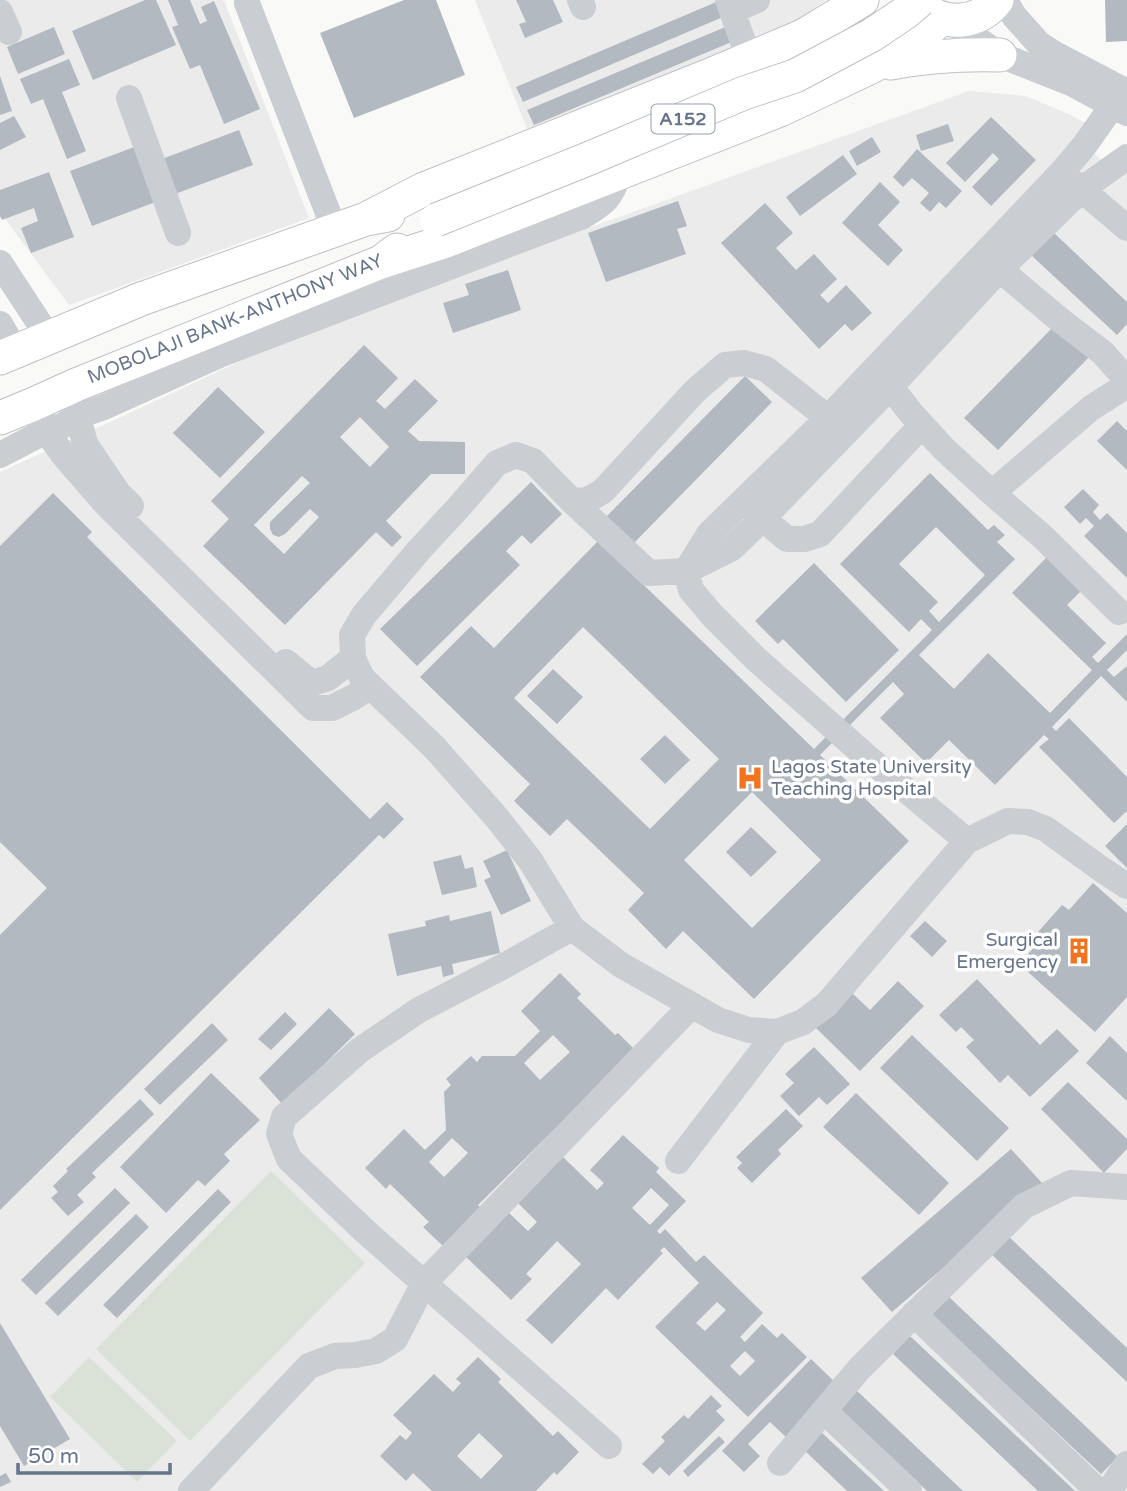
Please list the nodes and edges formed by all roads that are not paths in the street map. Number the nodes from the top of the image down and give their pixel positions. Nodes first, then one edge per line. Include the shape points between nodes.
1 (757, 0) edge
2 (862, 0) edge
3 (893, 0) edge
4 (997, 0) edge
5 (1005, 0) edge
6 (247, 3) dead end
7 (730, 5) edge
8 (932, 10) edge
9 (1000, 55) junction
10 (753, 57) junction
11 (871, 67) junction
12 (129, 98) dead end
13 (1122, 103) edge
14 (780, 110) junction
15 (1127, 157) edge
16 (1062, 172) junction
17 (619, 174) junction
18 (1082, 189) junction
19 (434, 213) junction
20 (366, 219) junction
21 (1127, 228) edge
22 (335, 231) junction
23 (178, 233) dead end
24 (381, 262) junction
25 (992, 262) junction
26 (0, 263) edge
27 (0, 324) edge
28 (48, 338) junction
29 (8, 355) edge
30 (883, 377) junction
31 (1127, 382) edge
32 (78, 416) junction
33 (0, 418) edge
34 (40, 418) junction
35 (828, 418) junction
36 (922, 425) junction
37 (0, 455) edge
38 (992, 493) junction
39 (571, 500) junction
40 (752, 510) junction
41 (686, 572) junction
42 (1119, 612) dead end
43 (353, 658) junction
44 (370, 686) junction
45 (967, 841) junction
46 (1127, 886) edge
47 (572, 928) junction
48 (692, 1005) junction
49 (777, 1032) junction
50 (678, 1161) dead end
51 (1127, 1187) edge
52 (424, 1283) junction
53 (914, 1314) junction
54 (824, 1411) junction
55 (609, 1446) dead end
56 (780, 1463) dead end
57 (1127, 1464) edge
58 (191, 1491) edge
59 (909, 1491) edge
60 (1098, 1491) edge
61 (1109, 1491) edge

1 - 7 street
2 - 10 main road via 803,36
3 - 19 main road, MOBOLAJI BANK-ANTHONY WAY / A152 via 801,54
4 - 8 main road via 981,15 967,20
5 - 13 street via 1040,44
6 - 22 street
7 - 10 street
8 - 9 street
8 - 11 main road via 915,43
8 - 19 main road, MOBOLAJI BANK-ANTHONY WAY / A152, bridge via 906,12 795,76
9 - 11 main road via 957,54
9 - 13 street
10 - 14 main road via 773,65 784,83 788,97
10 - 20 main road via 424,189
11 - 14 main road
12 - 23 street
13 - 16 street
14 - 17 main road
15 - 18 street
16 - 18 street
16 - 25 street
17 - 24 main road
17 - 32 street via 606,201 583,216 224,353
18 - 21 street
18 - 25 street
19 - 20 main road, MOBOLAJI BANK-ANTHONY WAY / A152
19 - 24 main road, MOBOLAJI BANK-ANTHONY WAY / A152
20 - 22 main road, MOBOLAJI BANK-ANTHONY WAY / A152
22 - 28 main road, MOBOLAJI BANK-ANTHONY WAY / A152 via 141,299
24 - 34 main road, MOBOLAJI BANK-ANTHONY WAY / A152 via 76,385
25 - 30 street
25 - 31 street via 1103,353
26 - 28 street
27 - 29 street
28 - 29 main road, MOBOLAJI BANK-ANTHONY WAY / A152
30 - 35 street
30 - 36 street
30 - 40 street
31 - 38 street
32 - 34 street via 64,425
32 - 43 street via 85,444 118,493 295,671 312,683 328,678
33 - 34 main road, MOBOLAJI BANK-ANTHONY WAY / A152
34 - 37 street
34 - 44 street via 107,505 313,708 332,708
35 - 39 street via 766,369 744,363 725,365 603,491 586,501
35 - 40 street
36 - 38 street
36 - 40 street via 820,534 787,539
38 - 42 street
39 - 41 street via 649,572
39 - 43 street via 533,461 516,455 497,463 364,615 352,635
40 - 41 street via 732,548
41 - 45 street via 691,590 756,659
43 - 44 street
44 - 47 street via 434,747 497,818 530,860
45 - 46 street via 1008,821 1028,822 1046,829
45 - 49 street via 827,1004 803,1022
47 - 48 street via 621,965
47 - 52 street via 419,1010 360,1050 284,1117 279,1134 289,1159
48 - 49 street via 729,1024
48 - 52 street
49 - 50 street
51 - 53 street via 1071,1183 1024,1206
52 - 55 street
52 - 58 street via 395,1339 376,1351 335,1356 309,1366
53 - 54 street via 859,1368
53 - 60 street
54 - 56 street
54 - 59 street
57 - 61 street

